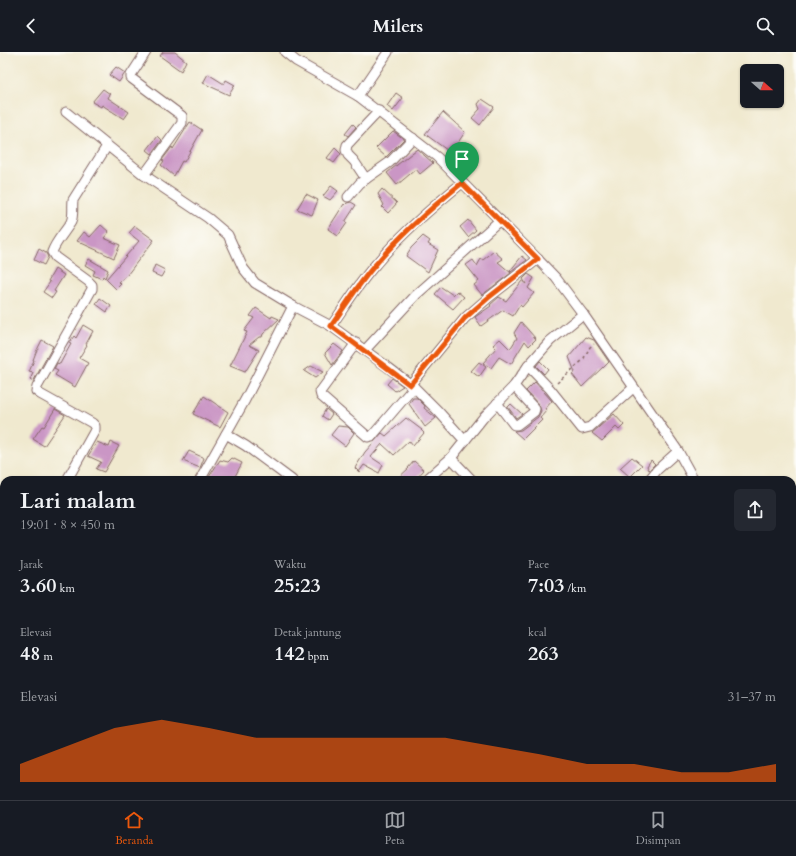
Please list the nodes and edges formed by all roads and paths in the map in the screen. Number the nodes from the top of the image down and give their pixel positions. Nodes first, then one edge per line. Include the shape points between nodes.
1 (146, 52) edge
2 (285, 52) edge
3 (388, 52) edge
4 (358, 96) junction
5 (379, 111) junction
6 (66, 112) dead end
7 (413, 138) junction
8 (107, 146) junction
9 (144, 175) junction
10 (366, 179) junction
11 (462, 183) junction
12 (348, 197) dead end
13 (500, 220) junction
14 (538, 259) junction
15 (293, 306) junction
16 (583, 314) junction
17 (331, 326) junction
18 (600, 338) junction
19 (356, 344) junction
20 (365, 350) junction
21 (528, 366) junction
22 (412, 386) junction
23 (514, 386) junction
24 (634, 388) junction
25 (550, 389) junction
26 (498, 403) junction
27 (226, 434) junction
28 (465, 441) junction
29 (678, 451) junction
30 (451, 458) junction
31 (69, 476) edge
32 (202, 476) edge
33 (287, 476) edge
34 (431, 476) edge
35 (468, 476) edge
36 (653, 476) edge
37 (692, 476) edge

1 - 9 street via 131,78 183,118
2 - 4 street via 296,61
3 - 4 street
4 - 5 street
5 - 7 street
5 - 10 street via 347,145 346,150
6 - 8 street
7 - 10 street via 390,162
7 - 11 street via 437,157
8 - 9 street
8 - 31 street via 73,200 71,221 52,252 55,257 88,281 92,289 36,391 95,426
9 - 15 street via 185,201 228,235 242,268 255,283
10 - 12 street
11 - 13 street
11 - 17 street via 433,206 390,248
13 - 14 street
13 - 20 street via 416,295
14 - 16 street
14 - 22 street via 465,318
15 - 17 street
15 - 27 street
16 - 18 street
16 - 21 street via 550,342
17 - 19 street
18 - 24 street
18 - 25 path via 590,347 583,360
19 - 20 street
19 - 22 street via 320,394 368,437 372,436
20 - 22 street
21 - 23 street
21 - 25 street
22 - 28 street
23 - 26 street
23 - 26 street via 535,409 534,412 514,425
24 - 25 street via 590,427 582,429
24 - 29 street
26 - 28 street
27 - 32 street
27 - 33 street
28 - 30 street
29 - 36 street
29 - 37 street
30 - 34 street
30 - 35 street

